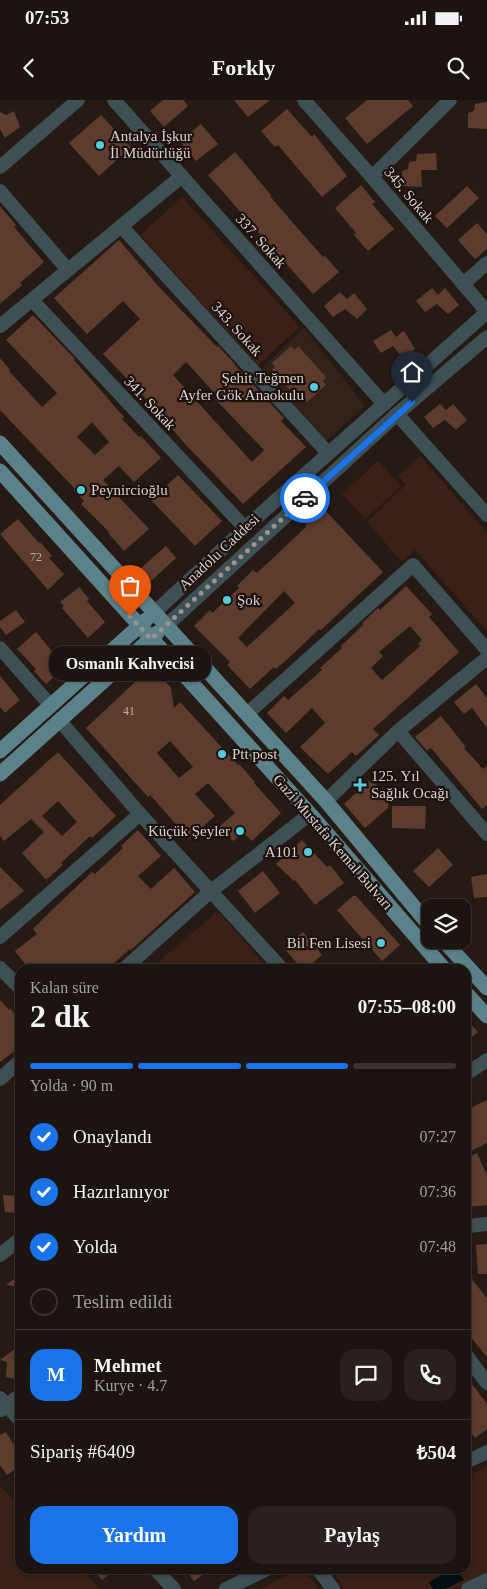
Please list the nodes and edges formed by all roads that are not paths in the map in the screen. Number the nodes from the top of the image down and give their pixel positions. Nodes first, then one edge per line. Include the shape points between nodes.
1 (78, 100) edge
2 (114, 100) edge
3 (304, 100) edge
4 (450, 100) edge
5 (0, 167) edge
6 (182, 176) junction
7 (372, 177) junction
8 (0, 191) edge
9 (121, 226) junction
10 (487, 263) edge
11 (68, 270) junction
12 (463, 284) junction
13 (32, 300) junction
14 (487, 312) edge
15 (0, 326) edge
16 (487, 337) edge
17 (384, 404) junction
18 (397, 414) junction
19 (0, 443) edge
20 (328, 453) junction
21 (0, 471) edge
22 (484, 507) edge
23 (245, 528) junction
24 (154, 612) junction
25 (139, 626) junction
26 (166, 626) junction
27 (151, 639) junction
28 (0, 648) edge
29 (487, 650) edge
30 (487, 658) edge
31 (51, 706) junction
32 (246, 714) junction
33 (60, 721) junction
34 (398, 732) junction
35 (0, 751) edge
36 (0, 774) edge
37 (326, 801) junction
38 (140, 814) junction
39 (310, 814) junction
40 (487, 834) edge
41 (211, 891) junction
42 (421, 915) edge
43 (0, 937) edge
44 (451, 949) edge
45 (130, 964) edge
46 (277, 964) edge
47 (440, 964) edge
48 (465, 964) edge
49 (0, 968) edge
50 (471, 971) edge
51 (15, 983) edge
52 (487, 988) edge
53 (471, 998) edge
54 (487, 1016) edge
55 (487, 1060) edge
56 (15, 1066) edge
57 (471, 1071) edge
58 (0, 1079) edge
59 (487, 1224) edge
60 (471, 1225) edge
61 (15, 1243) edge
62 (0, 1255) edge
63 (471, 1361) edge
64 (487, 1383) edge
65 (15, 1398) edge
66 (2, 1405) edge
67 (15, 1416) edge
68 (487, 1452) edge
69 (471, 1460) edge
70 (160, 1574) edge
71 (257, 1574) edge
72 (322, 1574) edge
73 (487, 1580) edge
74 (174, 1589) edge
75 (226, 1589) edge
76 (333, 1589) edge
77 (468, 1589) edge

1 - 5 street
2 - 6 street, 337. Sokak
3 - 7 street, 345. Sokak
4 - 7 street
6 - 9 street
6 - 17 street, 337. Sokak
7 - 12 street, 345. Sokak
8 - 11 street
9 - 11 street
9 - 20 street, 343. Sokak
10 - 12 street
11 - 13 street
12 - 14 street, 345. Sokak
13 - 15 street
13 - 23 street, 341. Sokak
14 - 17 street, Anadolu Caddesi
16 - 18 street, Anadolu Caddesi
17 - 20 street, Anadolu Caddesi
18 - 22 street
18 - 26 street, Anadolu Caddesi
19 - 24 main road, Gazi Mustafa Kemal Bulvarı
20 - 23 street, Anadolu Caddesi
21 - 25 main road, Gazi Mustafa Kemal Bulvarı
23 - 24 street, Anadolu Caddesi
24 - 25 main road
24 - 26 main road, Gazi Mustafa Kemal Bulvarı
25 - 27 main road, Gazi Mustafa Kemal Bulvarı
25 - 31 main road
26 - 27 main road
26 - 32 main road, Gazi Mustafa Kemal Bulvarı
27 - 33 main road
27 - 39 main road, Gazi Mustafa Kemal Bulvarı
28 - 31 street
29 - 32 street via 413,565
30 - 34 street
31 - 35 main road
32 - 37 main road, Gazi Mustafa Kemal Bulvarı
33 - 36 main road
33 - 38 street
34 - 37 street
34 - 40 street
37 - 42 main road, Gazi Mustafa Kemal Bulvarı
38 - 41 street
38 - 43 street
39 - 41 street
39 - 47 main road, Gazi Mustafa Kemal Bulvarı
41 - 45 street
41 - 46 street
44 - 48 main road
49 - 51 street
50 - 52 main road
53 - 54 main road
55 - 57 street
56 - 58 street
59 - 60 street
61 - 62 street
63 - 64 street
65 - 66 street
66 - 67 street
68 - 69 street
70 - 74 street
71 - 75 street
72 - 76 street
73 - 77 street

